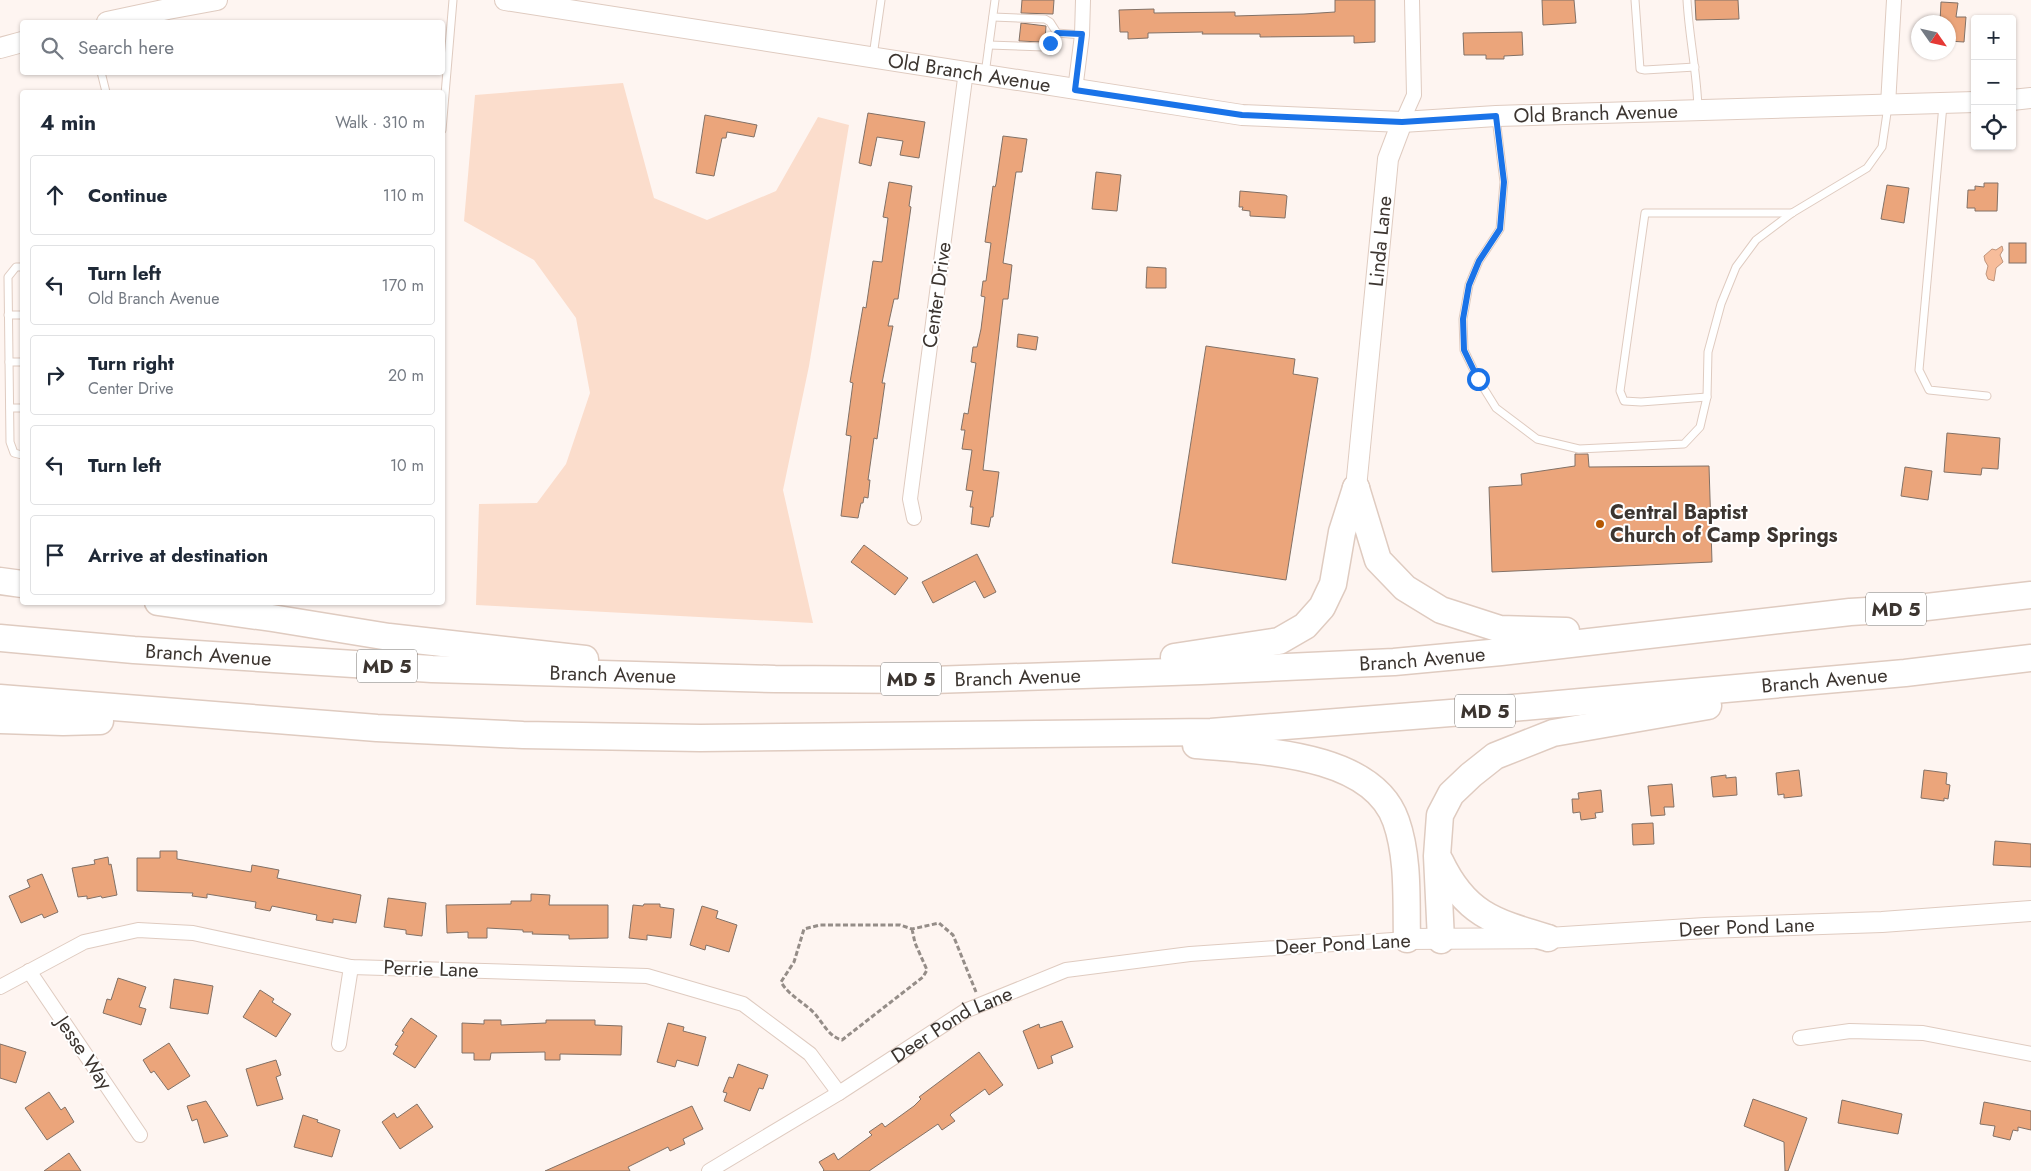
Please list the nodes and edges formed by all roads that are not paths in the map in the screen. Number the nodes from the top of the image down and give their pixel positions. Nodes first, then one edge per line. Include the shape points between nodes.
1 (217, 0) edge
2 (453, 0) edge
3 (505, 0) edge
4 (881, 0) edge
5 (994, 0) edge
6 (1083, 0) edge
7 (1412, 0) edge
8 (1635, 0) edge
9 (1687, 0) edge
10 (1894, 0) edge
11 (532, 2) edge
12 (993, 17) junction
13 (116, 20) edge
14 (1057, 33) junction
15 (1082, 34) junction
16 (20, 43) edge
17 (989, 45) junction
18 (0, 48) edge
19 (873, 57) junction
20 (1695, 66) junction
21 (976, 73) junction
22 (102, 75) edge
23 (106, 90) edge
24 (1075, 90) junction
25 (445, 95) edge
26 (2031, 98) edge
27 (2016, 100) edge
28 (1971, 102) edge
29 (1888, 105) junction
30 (1944, 105) junction
31 (1698, 110) junction
32 (1496, 116) junction
33 (1402, 122) junction
34 (1792, 213) junction
35 (20, 267) edge
36 (8, 315) junction
37 (20, 315) edge
38 (9, 362) junction
39 (20, 362) edge
40 (1987, 396) dead end
41 (1707, 397) junction
42 (10, 408) junction
43 (20, 408) edge
44 (20, 454) edge
45 (1356, 488) junction
46 (914, 518) dead end
47 (0, 581) edge
48 (20, 584) edge
49 (2031, 595) edge
50 (179, 605) edge
51 (1762, 623) junction
52 (0, 638) edge
53 (2031, 658) edge
54 (1905, 673) junction
55 (1047, 676) junction
56 (775, 679) junction
57 (0, 698) edge
58 (236, 717) junction
59 (0, 720) edge
60 (1064, 732) junction
61 (1437, 856) junction
62 (2031, 911) edge
63 (1548, 938) junction
64 (1407, 939) junction
65 (1440, 940) junction
66 (351, 967) junction
67 (29, 971) junction
68 (0, 987) edge
69 (1800, 1038) dead end
70 (339, 1044) dead end
71 (2031, 1054) edge
72 (840, 1093) junction
73 (140, 1135) dead end
74 (709, 1171) edge

1 - 13 street
2 - 25 lane
3 - 11 street, Old Branch Avenue
4 - 19 lane
5 - 12 lane
6 - 15 street
7 - 33 street, Linda Lane via 1414,95
8 - 20 lane via 1640,68
9 - 20 lane
10 - 29 street
11 - 19 street, Old Branch Avenue
12 - 14 lane via 1045,19
12 - 17 lane
14 - 15 lane
14 - 17 lane via 1044,47
15 - 24 street
16 - 18 street
17 - 21 lane
19 - 21 street, Old Branch Avenue
20 - 31 lane
21 - 24 street, Old Branch Avenue
21 - 46 street, Center Drive via 910,499
22 - 23 lane
24 - 33 street, Old Branch Avenue via 1242,115
26 - 27 street
28 - 30 street, Old Branch Avenue
29 - 30 street, Old Branch Avenue
29 - 31 street, Old Branch Avenue
29 - 34 lane via 1882,147 1867,168
30 - 40 lane via 1919,370 1929,390
31 - 32 street, Old Branch Avenue
32 - 33 street, Old Branch Avenue
32 - 41 lane via 1504,182 1500,229 1479,261 1469,285 1463,319 1464,350 1496,408 1537,439 1579,450 1684,444 1700,427
33 - 45 street, Linda Lane via 1388,160
34 - 41 lane via 1756,240 1736,267 1708,352
34 - 41 lane via 1645,213 1620,391 1624,401
35 - 36 lane via 16,267 8,277
36 - 37 lane
36 - 38 lane
38 - 39 lane
38 - 42 lane
42 - 43 lane
42 - 44 lane via 10,442 14,453
45 - 51 highway via 1378,560 1405,588 1441,610 1500,629 1556,632 1734,617
45 - 55 highway via 1342,532 1333,584 1322,607 1305,626 1279,641
47 - 48 highway
49 - 51 highway, Branch Avenue / MD 5
50 - 56 highway via 389,637
51 - 55 highway, Branch Avenue / MD 5 via 1394,662
52 - 56 highway, Branch Avenue / MD 5 via 377,666
53 - 54 highway, Branch Avenue / MD 5
54 - 60 highway, Branch Avenue / MD 5 via 1211,732
54 - 61 highway via 1553,733 1518,746 1495,756 1451,794 1440,815
55 - 56 highway, Branch Avenue / MD 5 via 932,680
57 - 58 highway, Branch Avenue / MD 5
58 - 59 highway via 63,722
58 - 60 highway, Branch Avenue / MD 5 via 377,728 593,736 785,737
60 - 64 highway via 1254,751 1307,760 1350,773 1369,784 1384,799 1398,829 1404,854
61 - 63 highway via 1451,883 1474,909 1497,921
61 - 65 highway
62 - 63 street, Deer Pond Lane via 1882,922
63 - 65 street, Deer Pond Lane
64 - 65 street, Deer Pond Lane
64 - 72 street, Deer Pond Lane via 1190,954 1066,970 965,1011
66 - 67 street, Perrie Lane via 193,933 138,930 84,942
66 - 70 street
66 - 72 street, Perrie Lane via 647,976 743,1004 810,1054
67 - 68 street, Perrie Lane
67 - 73 street, Jesse Way
69 - 71 street via 1850,1031 1923,1033
72 - 74 street, Deer Pond Lane

